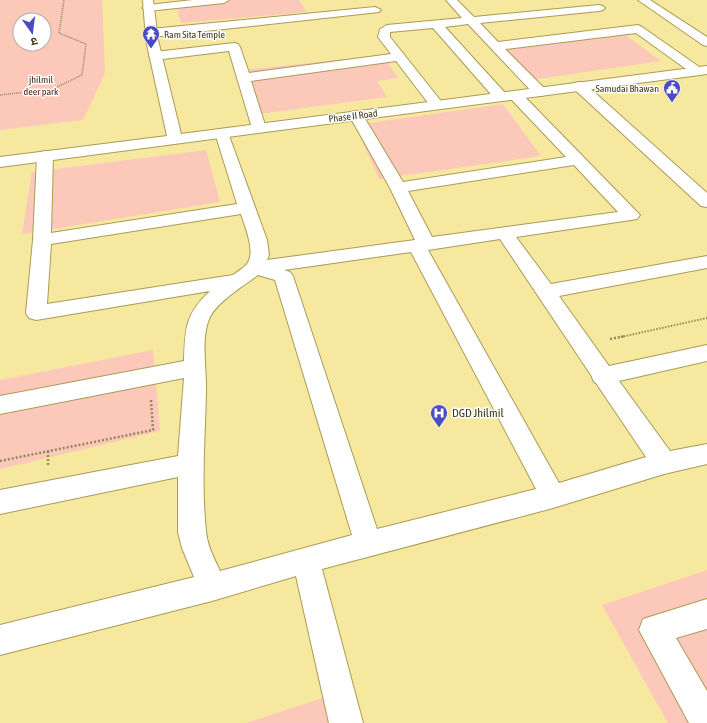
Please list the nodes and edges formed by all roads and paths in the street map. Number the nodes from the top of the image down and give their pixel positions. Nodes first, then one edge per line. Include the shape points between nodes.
1 (64, 0) edge
2 (224, 0) edge
3 (451, 0) edge
4 (643, 0) edge
5 (148, 4) edge
6 (371, 5) edge
7 (600, 8) dead end
8 (470, 20) junction
9 (436, 24) junction
10 (387, 29) junction
11 (151, 33) junction
12 (707, 42) edge
13 (496, 46) junction
14 (156, 56) junction
15 (400, 57) junction
16 (702, 71) edge
17 (244, 78) junction
18 (579, 86) junction
19 (540, 92) junction
20 (0, 95) edge
21 (508, 96) junction
22 (437, 105) junction
23 (356, 115) junction
24 (258, 128) junction
25 (222, 133) junction
26 (175, 139) junction
27 (45, 156) junction
28 (578, 160) junction
29 (0, 162) edge
30 (398, 188) junction
31 (707, 202) edge
32 (247, 208) junction
33 (504, 232) junction
34 (42, 240) junction
35 (426, 243) junction
36 (707, 262) edge
37 (246, 274) junction
38 (546, 292) junction
39 (707, 318) edge
40 (605, 340) dead end
41 (707, 352) edge
42 (195, 367) junction
43 (602, 376) junction
44 (151, 393) dead end
45 (0, 405) edge
46 (707, 454) edge
47 (0, 461) edge
48 (664, 463) junction
49 (190, 464) junction
50 (553, 496) junction
51 (0, 502) edge
52 (368, 544) junction
53 (306, 560) junction
54 (212, 587) junction
55 (707, 614) edge
56 (0, 640) edge
57 (346, 723) edge
58 (707, 723) edge

1 - 20 path via 59,33 86,44 82,75 53,89
2 - 5 street
3 - 8 street
4 - 12 street
5 - 11 street
6 - 10 street
6 - 11 street
7 - 8 street
8 - 9 street
8 - 13 street
9 - 10 street
9 - 21 street
10 - 15 street via 384,37
11 - 14 street
13 - 16 street via 638,29
13 - 19 street
14 - 17 street via 234,47
14 - 26 street
15 - 17 street
15 - 22 street
16 - 18 street, Phase II Road
17 - 24 street
18 - 19 street, Phase II Road
18 - 31 street
19 - 21 street, Phase II Road
21 - 22 street, Phase II Road
21 - 28 street
22 - 23 street, Phase II Road
23 - 24 street, Phase II Road
23 - 30 street
24 - 25 street, Phase II Road
25 - 26 street, Phase II Road
25 - 32 street
26 - 27 street, Phase II Road
27 - 29 street, Phase II Road
27 - 34 street
28 - 30 street
28 - 33 street via 631,215
30 - 35 street
32 - 34 street
32 - 37 street via 258,240 260,255
33 - 35 street
33 - 38 street
34 - 37 street via 36,313
35 - 37 street
35 - 50 street via 418,248
36 - 38 street
37 - 42 street via 216,296 201,314 195,332
37 - 52 street via 283,276
38 - 43 street
39 - 40 path
41 - 43 street
42 - 45 street
42 - 49 street
43 - 48 street
44 - 47 path via 153,430
46 - 48 street
48 - 50 street
49 - 51 street
49 - 54 street via 192,532
50 - 52 street
52 - 53 street
53 - 54 street
53 - 57 street
54 - 56 street
55 - 58 street via 654,630

